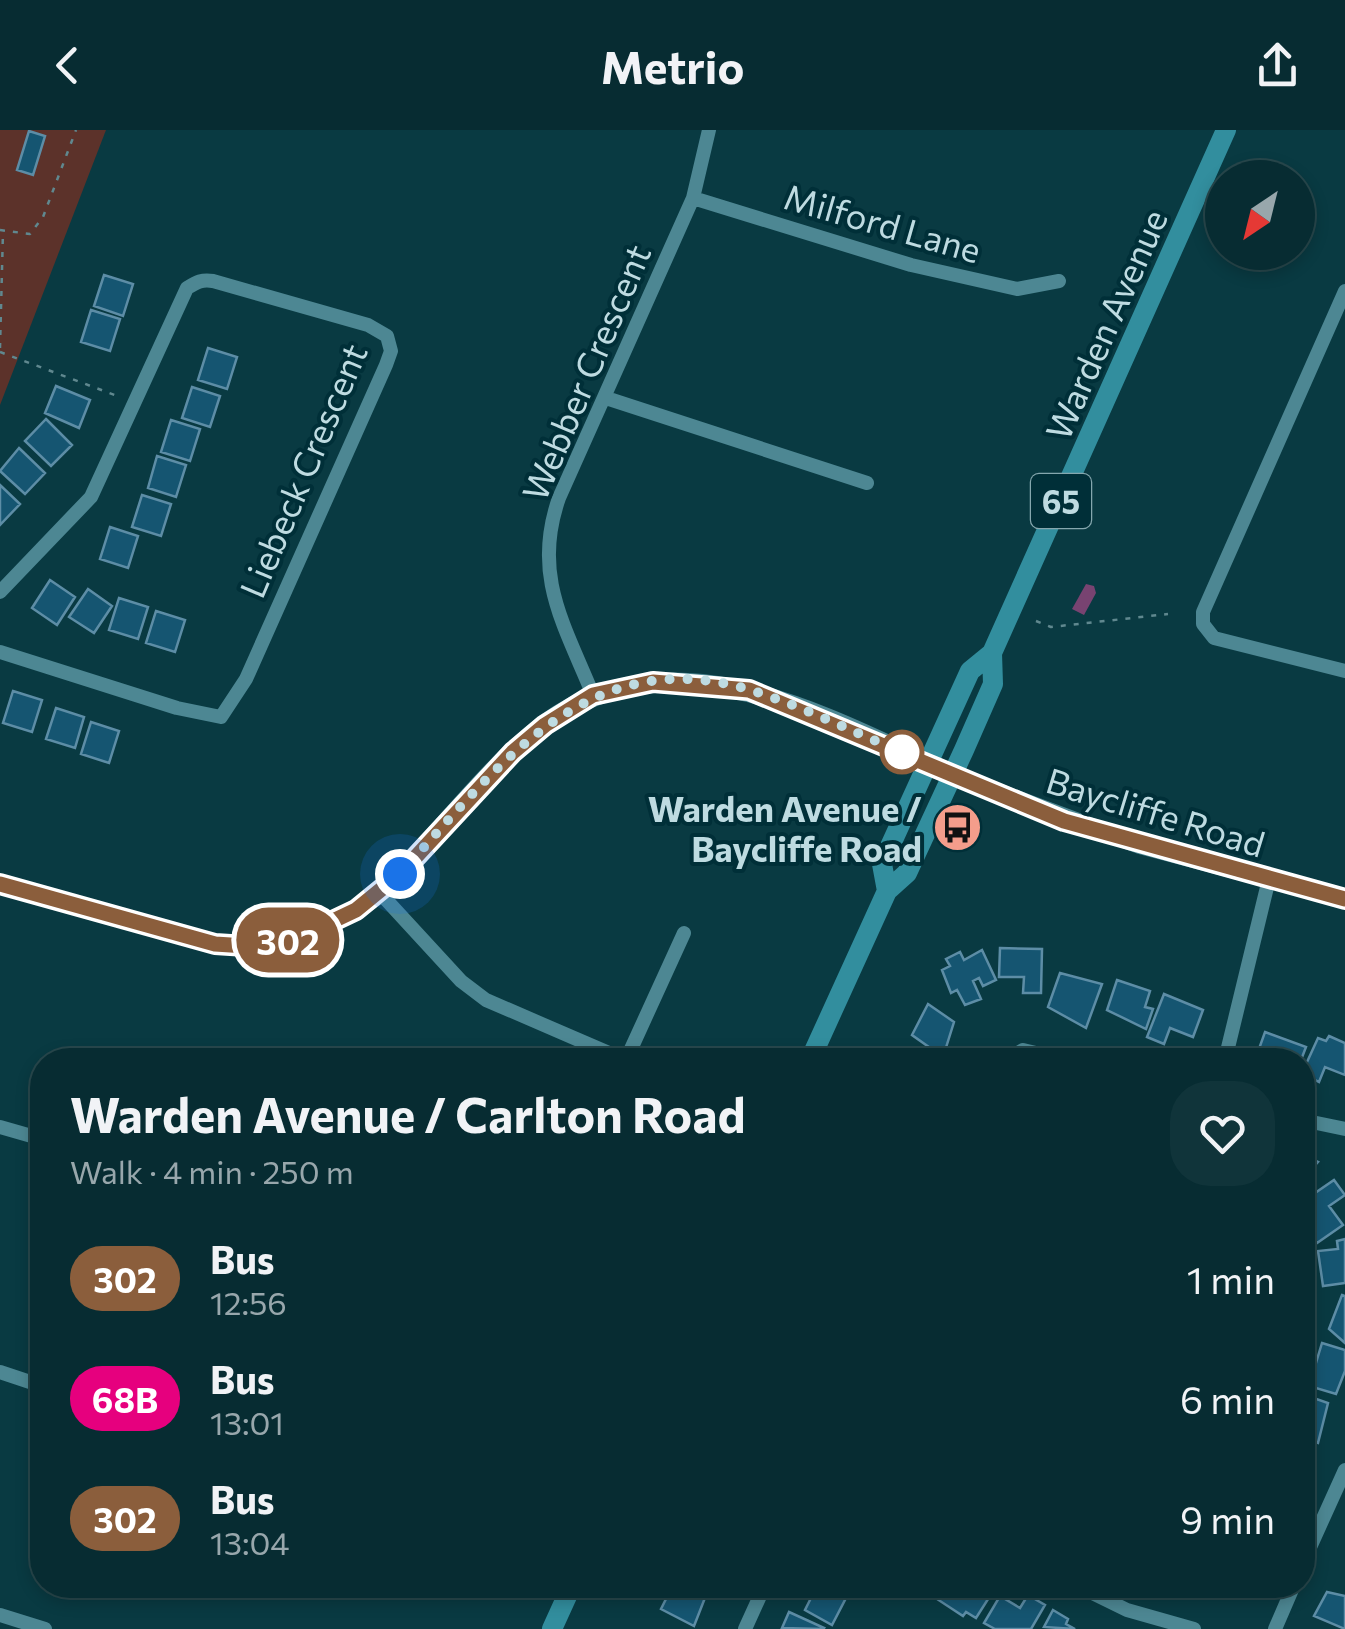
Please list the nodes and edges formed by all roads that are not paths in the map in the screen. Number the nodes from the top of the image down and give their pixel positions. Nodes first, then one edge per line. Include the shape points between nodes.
1 (709, 130) edge
2 (1226, 130) edge
3 (692, 198) junction
4 (1059, 281) dead end
5 (1345, 291) edge
6 (606, 398) junction
7 (868, 482) dead end
8 (0, 592) edge
9 (0, 652) edge
10 (992, 653) junction
11 (1345, 671) edge
12 (593, 695) junction
13 (927, 763) junction
14 (952, 775) junction
15 (1268, 880) junction
16 (0, 884) edge
17 (887, 891) junction
18 (380, 893) junction
19 (1345, 899) edge
20 (684, 933) dead end
21 (598, 1048) edge
22 (631, 1048) edge
23 (815, 1048) edge
24 (1228, 1048) edge
25 (1315, 1123) edge
26 (0, 1127) edge
27 (1345, 1129) edge
28 (30, 1136) edge
29 (0, 1372) edge
30 (30, 1382) edge
31 (1345, 1470) edge
32 (1315, 1536) edge
33 (566, 1598) edge
34 (759, 1598) edge
35 (1100, 1598) edge
36 (1288, 1598) edge
37 (0, 1615) edge
38 (44, 1629) edge
39 (552, 1629) edge
40 (745, 1629) edge
41 (1194, 1629) edge
42 (1275, 1629) edge

1 - 3 street, Webber Crescent
2 - 10 main road, Warden Avenue / 65
3 - 4 street, Milford Lane via 911,265 1018,290
3 - 6 street, Webber Crescent
5 - 11 street via 1203,612 1214,638
6 - 7 street
6 - 12 street, Webber Crescent via 553,514 546,565
8 - 9 street, Liebeck Crescent via 91,497 187,288 203,279 368,325 386,336 386,365 262,646 221,717
10 - 13 main road, Warden Avenue / 65 via 970,671
10 - 14 main road, Warden Avenue / 65 via 993,684
12 - 13 main road via 653,682 726,684
12 - 18 main road via 513,752
13 - 14 main road
13 - 17 main road, Warden Avenue / 65 via 882,864
14 - 15 street, Baycliffe Road via 1064,821
14 - 17 main road, Warden Avenue / 65 via 907,874
15 - 19 street, Baycliffe Road
15 - 24 street
16 - 18 main road via 192,939 246,946 316,932
17 - 23 main road, Warden Avenue / 65
18 - 21 street via 486,1000
20 - 22 street
25 - 27 street
26 - 28 street
29 - 30 street
31 - 32 street
33 - 39 main road
34 - 40 street
35 - 41 street
36 - 42 street
37 - 38 street

